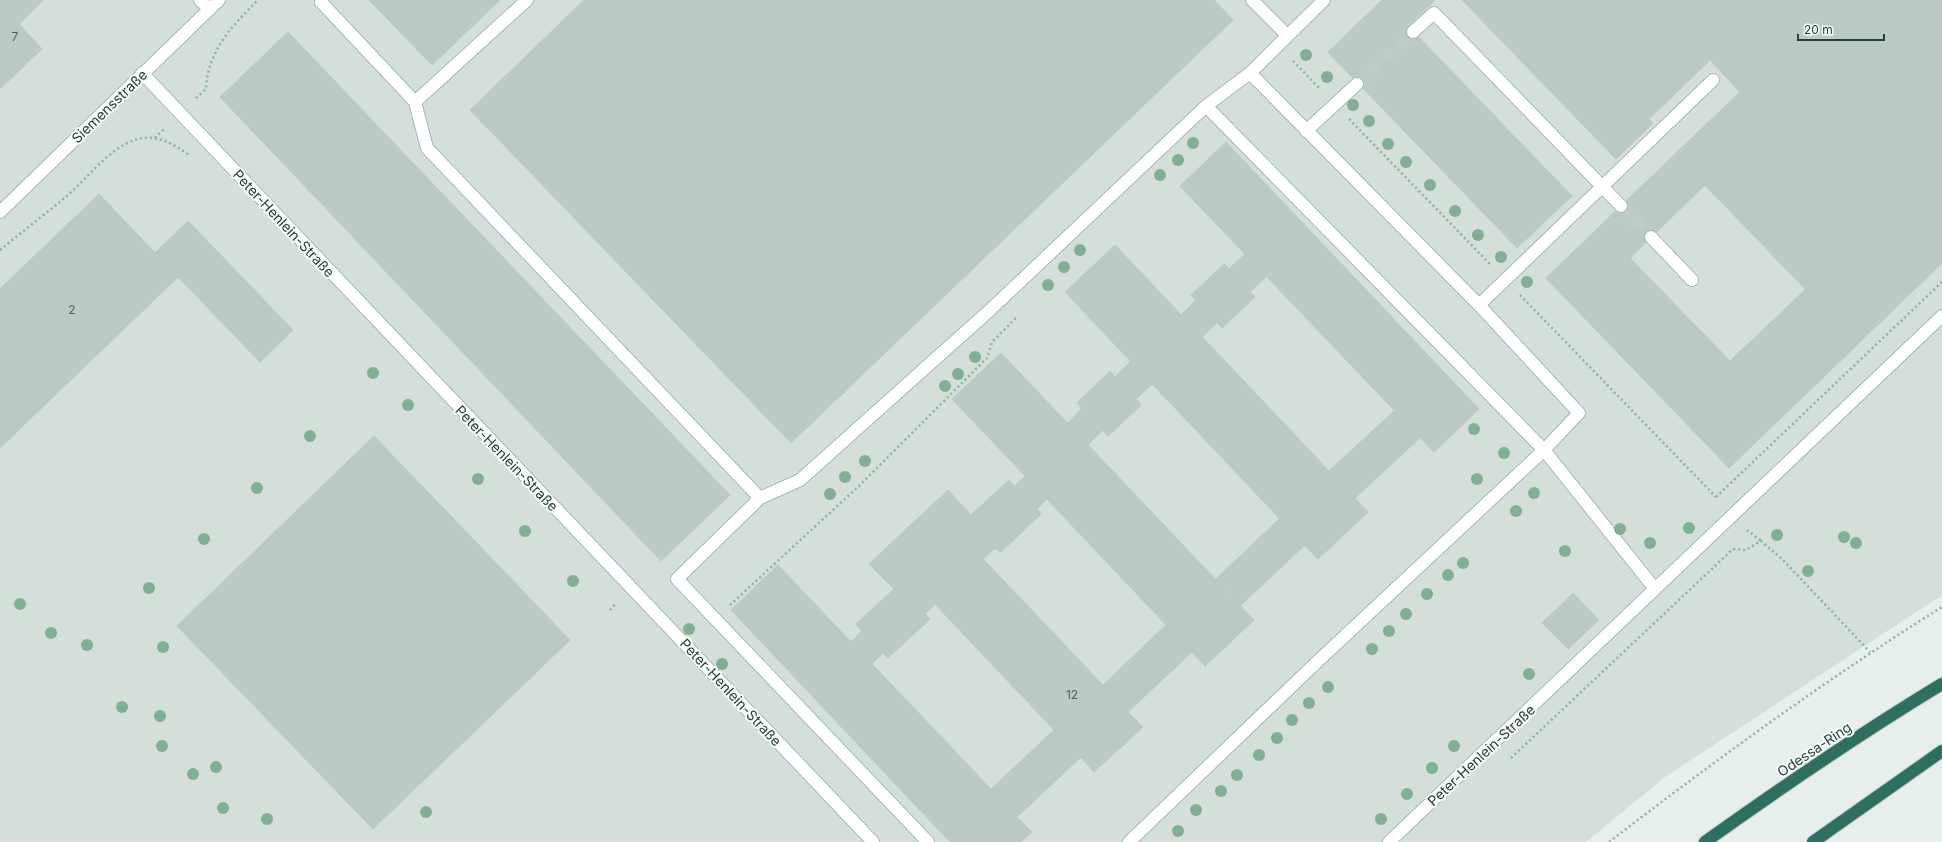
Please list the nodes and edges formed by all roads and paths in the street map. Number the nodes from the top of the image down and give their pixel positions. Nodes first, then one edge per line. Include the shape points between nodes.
1 (200, 0) edge
2 (219, 0) edge
3 (258, 0) edge
4 (527, 0) edge
5 (1324, 0) edge
6 (321, 2) dead end
7 (1260, 2) edge
8 (209, 9) junction
9 (1413, 32) tunnel mouth
10 (1287, 36) junction
11 (142, 73) junction
12 (1250, 73) junction
13 (1713, 80) dead end
14 (1357, 84) tunnel mouth
15 (416, 102) junction
16 (1206, 106) junction
17 (180, 114) junction
18 (1306, 131) junction
19 (155, 138) junction
20 (193, 158) dead end
21 (1601, 187) junction
22 (1621, 206) tunnel mouth
23 (0, 212) edge
24 (1651, 237) tunnel mouth
25 (0, 250) edge
26 (1692, 280) dead end
27 (1479, 306) junction
28 (1022, 311) dead end
29 (1942, 316) edge
30 (1544, 450) junction
31 (760, 498) junction
32 (1655, 589) junction
33 (1942, 608) edge
34 (715, 619) junction
35 (1870, 652) junction
36 (1942, 684) edge
37 (1942, 751) edge
38 (1508, 761) dead end
39 (873, 842) edge
40 (928, 842) edge
41 (1129, 842) edge
42 (1388, 842) edge
43 (1610, 842) edge
44 (1705, 842) edge
45 (1812, 842) edge

1 - 8 street
2 - 8 street, Siemensstraße
3 - 17 path via 231,27 219,45 206,78 206,89
4 - 15 street
5 - 10 street
6 - 15 street
7 - 10 street
8 - 11 street, Siemensstraße
9 - 21 street via 1434,13
10 - 12 street
11 - 17 street, Peter-Henlein-Straße
11 - 23 street, Siemensstraße
12 - 16 street
12 - 18 street
13 - 21 street
14 - 18 street
15 - 31 street via 428,148
16 - 30 street
16 - 31 street via 990,310 800,480
17 - 19 path
17 - 39 street, Peter-Henlein-Straße
18 - 27 street
19 - 20 path
19 - 25 path via 135,140 115,151 67,195
21 - 22 street
21 - 27 street
24 - 26 street
27 - 30 street via 1579,412
28 - 34 path via 992,342 987,358 859,486
29 - 32 street, Peter-Henlein-Straße
30 - 32 street
30 - 41 street
31 - 34 street via 677,578
32 - 42 street, Peter-Henlein-Straße
33 - 35 path
34 - 40 street
35 - 38 path via 1782,558 1760,541 1746,550 1733,549
35 - 43 path via 1701,772
36 - 44 highway, Odessa-Ring via 1893,714
37 - 45 highway

